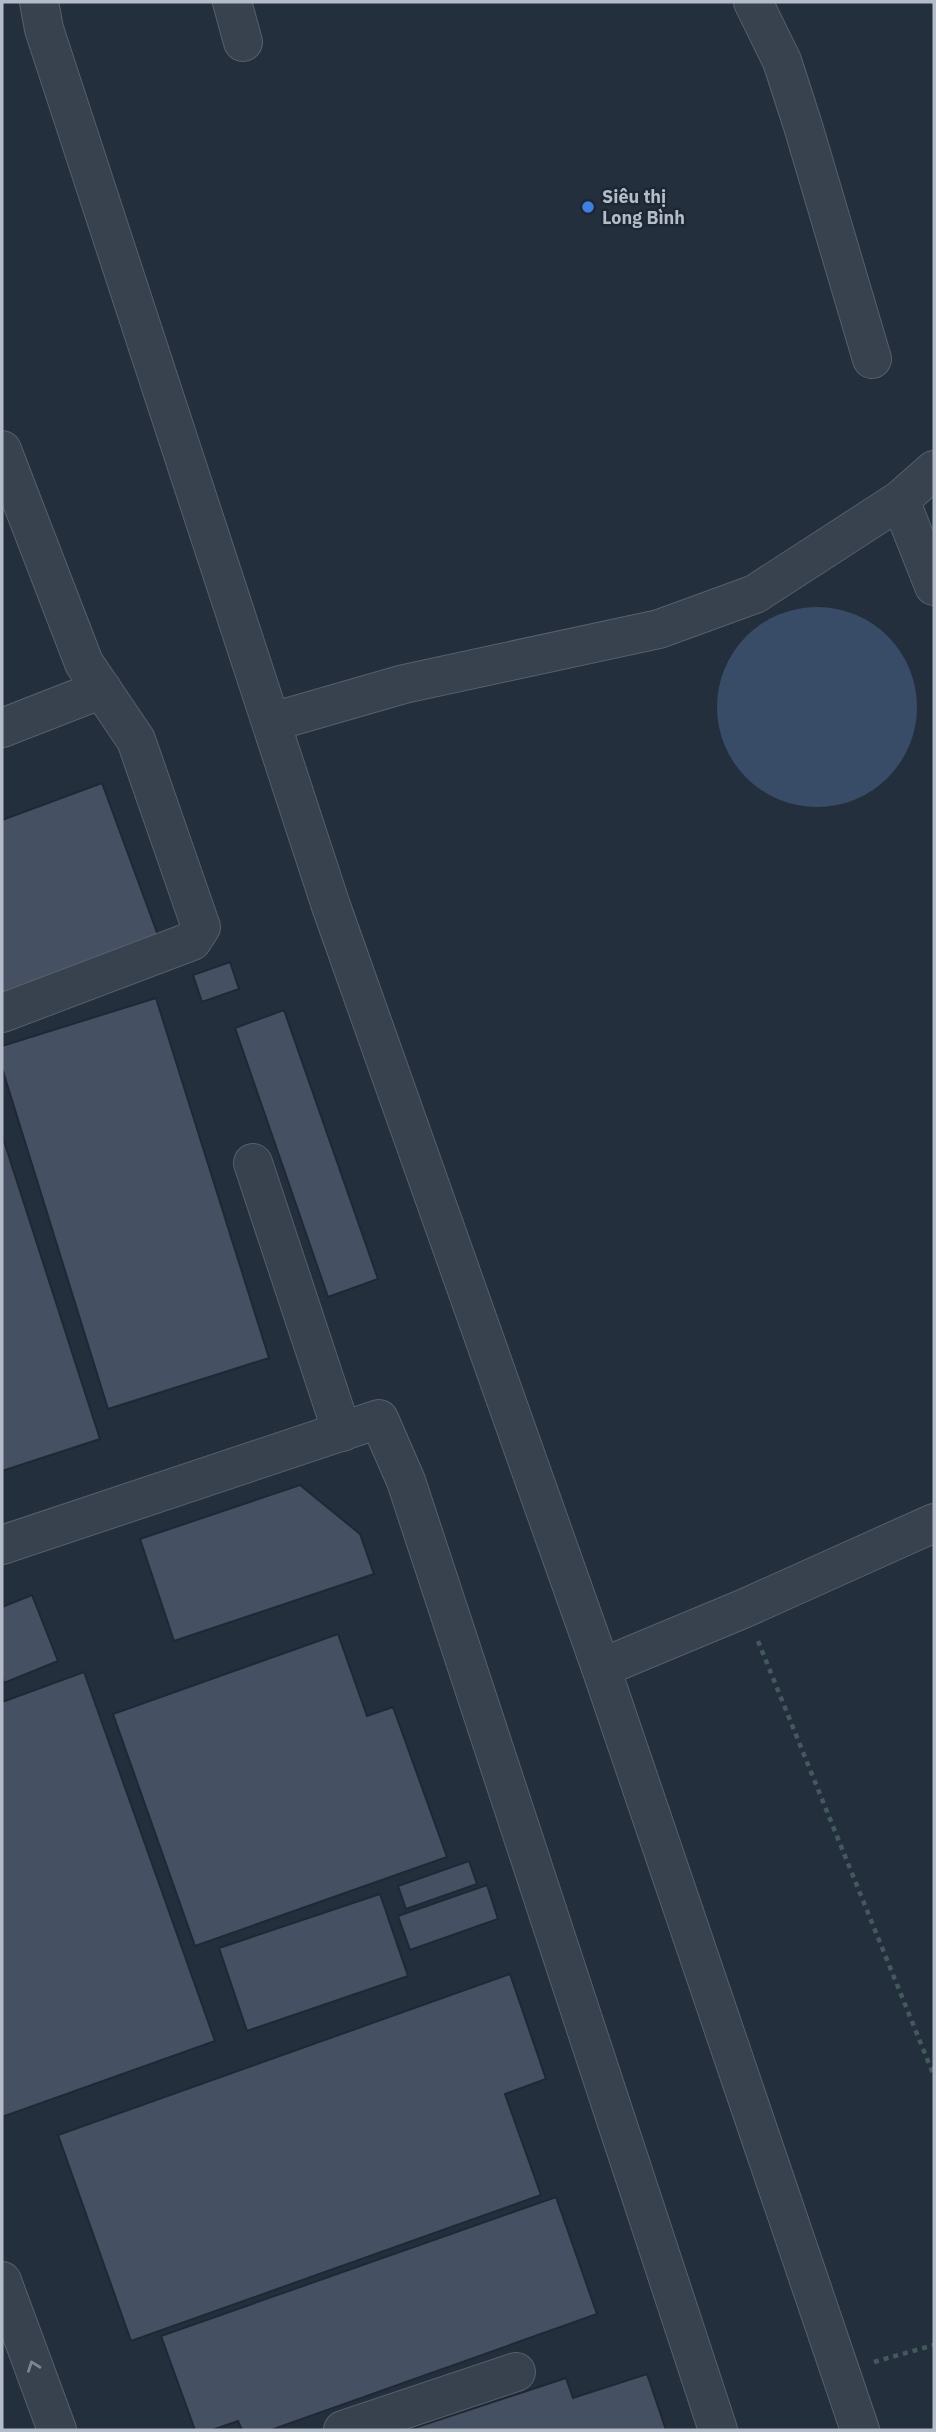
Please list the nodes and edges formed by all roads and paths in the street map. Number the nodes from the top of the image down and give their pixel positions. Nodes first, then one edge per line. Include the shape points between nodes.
1 (39, 2) edge
2 (232, 2) edge
3 (753, 2) edge
4 (243, 42) dead end
5 (872, 359) dead end
6 (2, 450) edge
7 (934, 470) edge
8 (900, 500) junction
9 (934, 586) edge
10 (102, 689) junction
11 (272, 722) junction
12 (2, 728) edge
13 (2, 1013) edge
14 (253, 1163) dead end
15 (342, 1432) junction
16 (934, 1522) edge
17 (2, 1545) edge
18 (745, 1608) junction
19 (601, 1668) junction
20 (934, 2076) edge
21 (2, 2281) edge
22 (934, 2345) edge
23 (516, 2372) dead end
24 (839, 2372) junction
25 (57, 2430) edge
26 (342, 2430) edge
27 (718, 2430) edge
28 (860, 2430) edge

1 - 11 street via 44,29
2 - 4 street
3 - 5 street via 782,61
6 - 10 street via 84,663
7 - 8 street
8 - 9 street
8 - 11 street via 755,594 659,629 404,684
10 - 12 street
10 - 13 street via 136,740 201,927 192,941
11 - 19 street via 331,906
14 - 15 street
15 - 17 street
15 - 27 street via 379,1419 406,1481
16 - 18 street
18 - 19 street
18 - 20 path
19 - 24 street
25 -> 21 street
22 - 24 path
23 - 26 street
24 - 28 street

